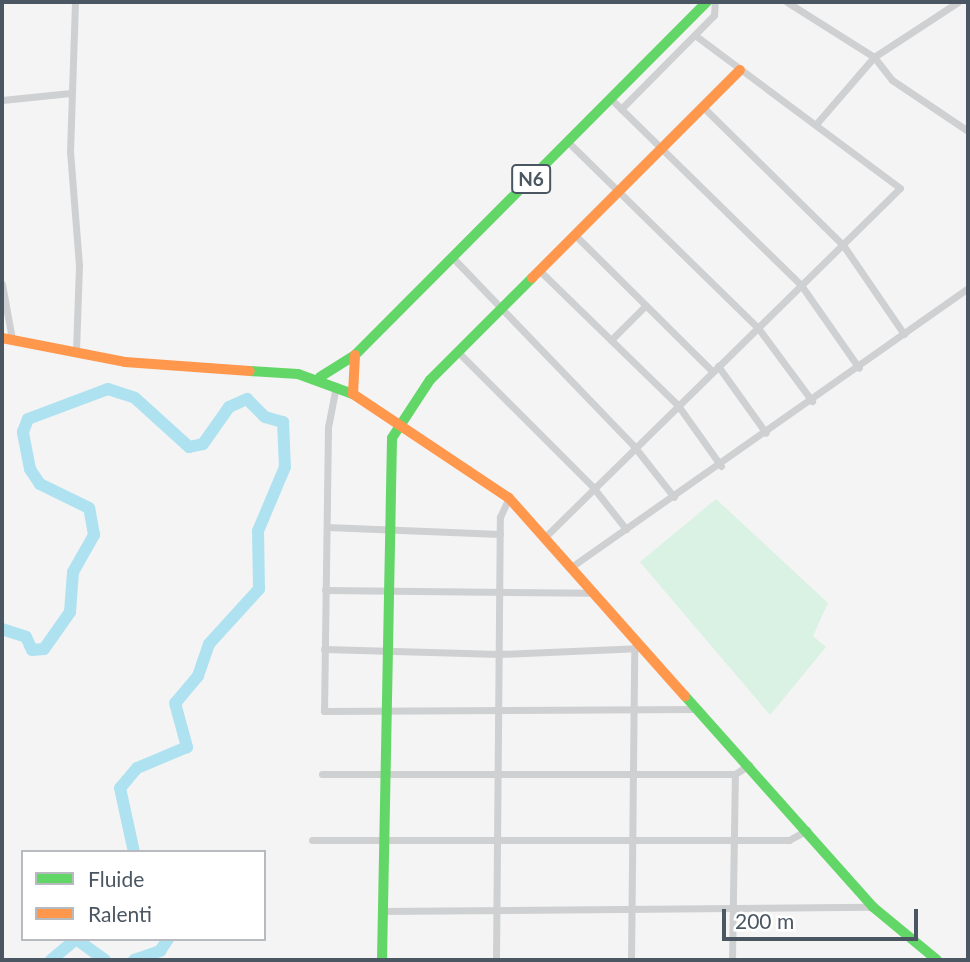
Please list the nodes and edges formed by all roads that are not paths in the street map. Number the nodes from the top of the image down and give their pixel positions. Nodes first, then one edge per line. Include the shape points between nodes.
1 (75, 2) edge
2 (707, 2) edge
3 (715, 2) edge
4 (787, 2) edge
5 (958, 2) edge
6 (695, 35) junction
7 (874, 57) junction
8 (740, 70) junction
9 (71, 93) junction
10 (611, 99) junction
11 (2, 100) edge
12 (704, 108) junction
13 (621, 109) junction
14 (817, 124) junction
15 (968, 131) edge
16 (568, 141) junction
17 (661, 150) junction
18 (619, 192) junction
19 (576, 236) junction
20 (843, 245) junction
21 (453, 258) junction
22 (540, 271) junction
23 (2, 284) edge
24 (801, 285) junction
25 (968, 288) edge
26 (646, 305) junction
27 (499, 310) junction
28 (758, 328) junction
29 (904, 334) junction
30 (7, 339) edge
31 (611, 340) junction
32 (458, 352) junction
33 (76, 354) junction
34 (355, 355) junction
35 (715, 368) junction
36 (859, 368) junction
37 (320, 377) junction
38 (336, 385) junction
39 (353, 394) junction
40 (812, 401) junction
41 (677, 404) junction
42 (401, 423) junction
43 (766, 433) junction
44 (634, 445) junction
45 (721, 466) junction
46 (592, 486) junction
47 (674, 497) junction
48 (509, 498) junction
49 (327, 527) junction
50 (390, 530) junction
51 (626, 530) junction
52 (500, 534) junction
53 (546, 536) junction
54 (573, 565) junction
55 (325, 590) junction
56 (388, 593) junction
57 (597, 593) junction
58 (500, 594) junction
59 (639, 648) junction
60 (324, 649) junction
61 (387, 652) junction
62 (500, 654) junction
63 (698, 709) junction
64 (499, 711) junction
65 (386, 712) junction
66 (635, 713) junction
67 (749, 765) junction
68 (322, 774) dead end
69 (635, 774) junction
70 (735, 774) junction
71 (387, 776) junction
72 (499, 777) junction
73 (808, 829) junction
74 (632, 835) junction
75 (385, 836) junction
76 (733, 837) junction
77 (497, 838) junction
78 (312, 840) dead end
79 (873, 907) junction
80 (497, 910) junction
81 (631, 910) junction
82 (731, 910) junction
83 (380, 911) junction
84 (923, 957) edge
85 (382, 960) edge
86 (496, 960) edge
87 (631, 960) edge
88 (732, 960) edge
89 (937, 960) edge

1 - 9 street
2 - 10 main road, N6
3 - 6 street via 714,15
4 - 7 street
5 - 7 street
6 - 8 street
6 - 13 street
7 - 14 street
7 - 15 street via 892,80
8 - 12 main road
8 - 14 street
9 - 11 street
9 - 33 street
10 - 13 street
10 - 16 main road, N6
12 - 17 main road
12 - 20 street
13 - 17 street
14 - 20 street via 900,188
16 - 18 street
16 - 21 main road, N6
17 - 18 main road
17 - 24 street
18 - 19 main road
18 - 28 street
19 - 22 main road
19 - 26 street
20 - 24 street
20 - 29 street
21 - 27 street
21 - 34 main road, N6
22 - 27 main road
22 - 31 street
23 - 30 street
24 - 28 street
24 - 36 street
25 - 29 street
26 - 31 street
26 - 35 street
27 - 32 main road
27 - 44 street
28 - 35 street
28 - 40 street
29 - 36 street
30 - 33 main road
31 - 41 street
32 - 42 main road
32 - 46 street
33 - 37 main road
34 - 37 main road, N6
34 - 39 main road
35 - 41 street
35 - 43 street
36 - 40 street
37 - 38 main road
38 - 39 main road
38 - 49 street via 328,427
39 - 42 main road
40 - 43 street
41 - 44 street
41 - 45 street
42 - 48 main road
42 - 50 main road via 392,438
43 - 45 street
44 - 46 street
44 - 47 street
45 - 47 street
46 - 51 street
46 - 53 street
47 - 51 street
48 - 52 street
48 - 53 main road
49 - 50 street
49 - 55 street
50 - 52 street
50 - 56 main road
51 - 54 street
52 - 58 street
53 - 54 main road
54 - 57 main road
55 - 56 street
55 - 60 street
56 - 58 street
56 - 61 main road
57 - 58 street
57 - 59 main road
58 - 62 street
59 - 62 street
59 - 63 main road
59 - 66 street
60 - 61 street
60 - 65 street via 324,711
61 - 62 street
61 - 65 main road
62 - 64 street
63 - 66 street
63 - 67 main road
64 - 65 street
64 - 66 street
64 - 72 street
65 - 71 main road
66 - 69 street
67 - 70 street
67 - 73 main road
68 - 71 street
69 - 70 street
69 - 72 street
69 - 74 street
70 - 76 street
71 - 72 street
71 - 75 main road
72 - 77 street
73 - 76 street via 789,840
73 - 79 main road
74 - 76 street
74 - 77 street
74 - 81 street
75 - 77 street
75 - 78 street
75 - 83 main road
76 - 82 street via 739,848
77 - 80 street
79 - 82 street
79 - 84 main road
80 - 81 street
80 - 83 street
80 - 86 street
81 - 82 street
81 - 87 street
82 - 88 street
83 - 85 main road
84 - 89 main road

